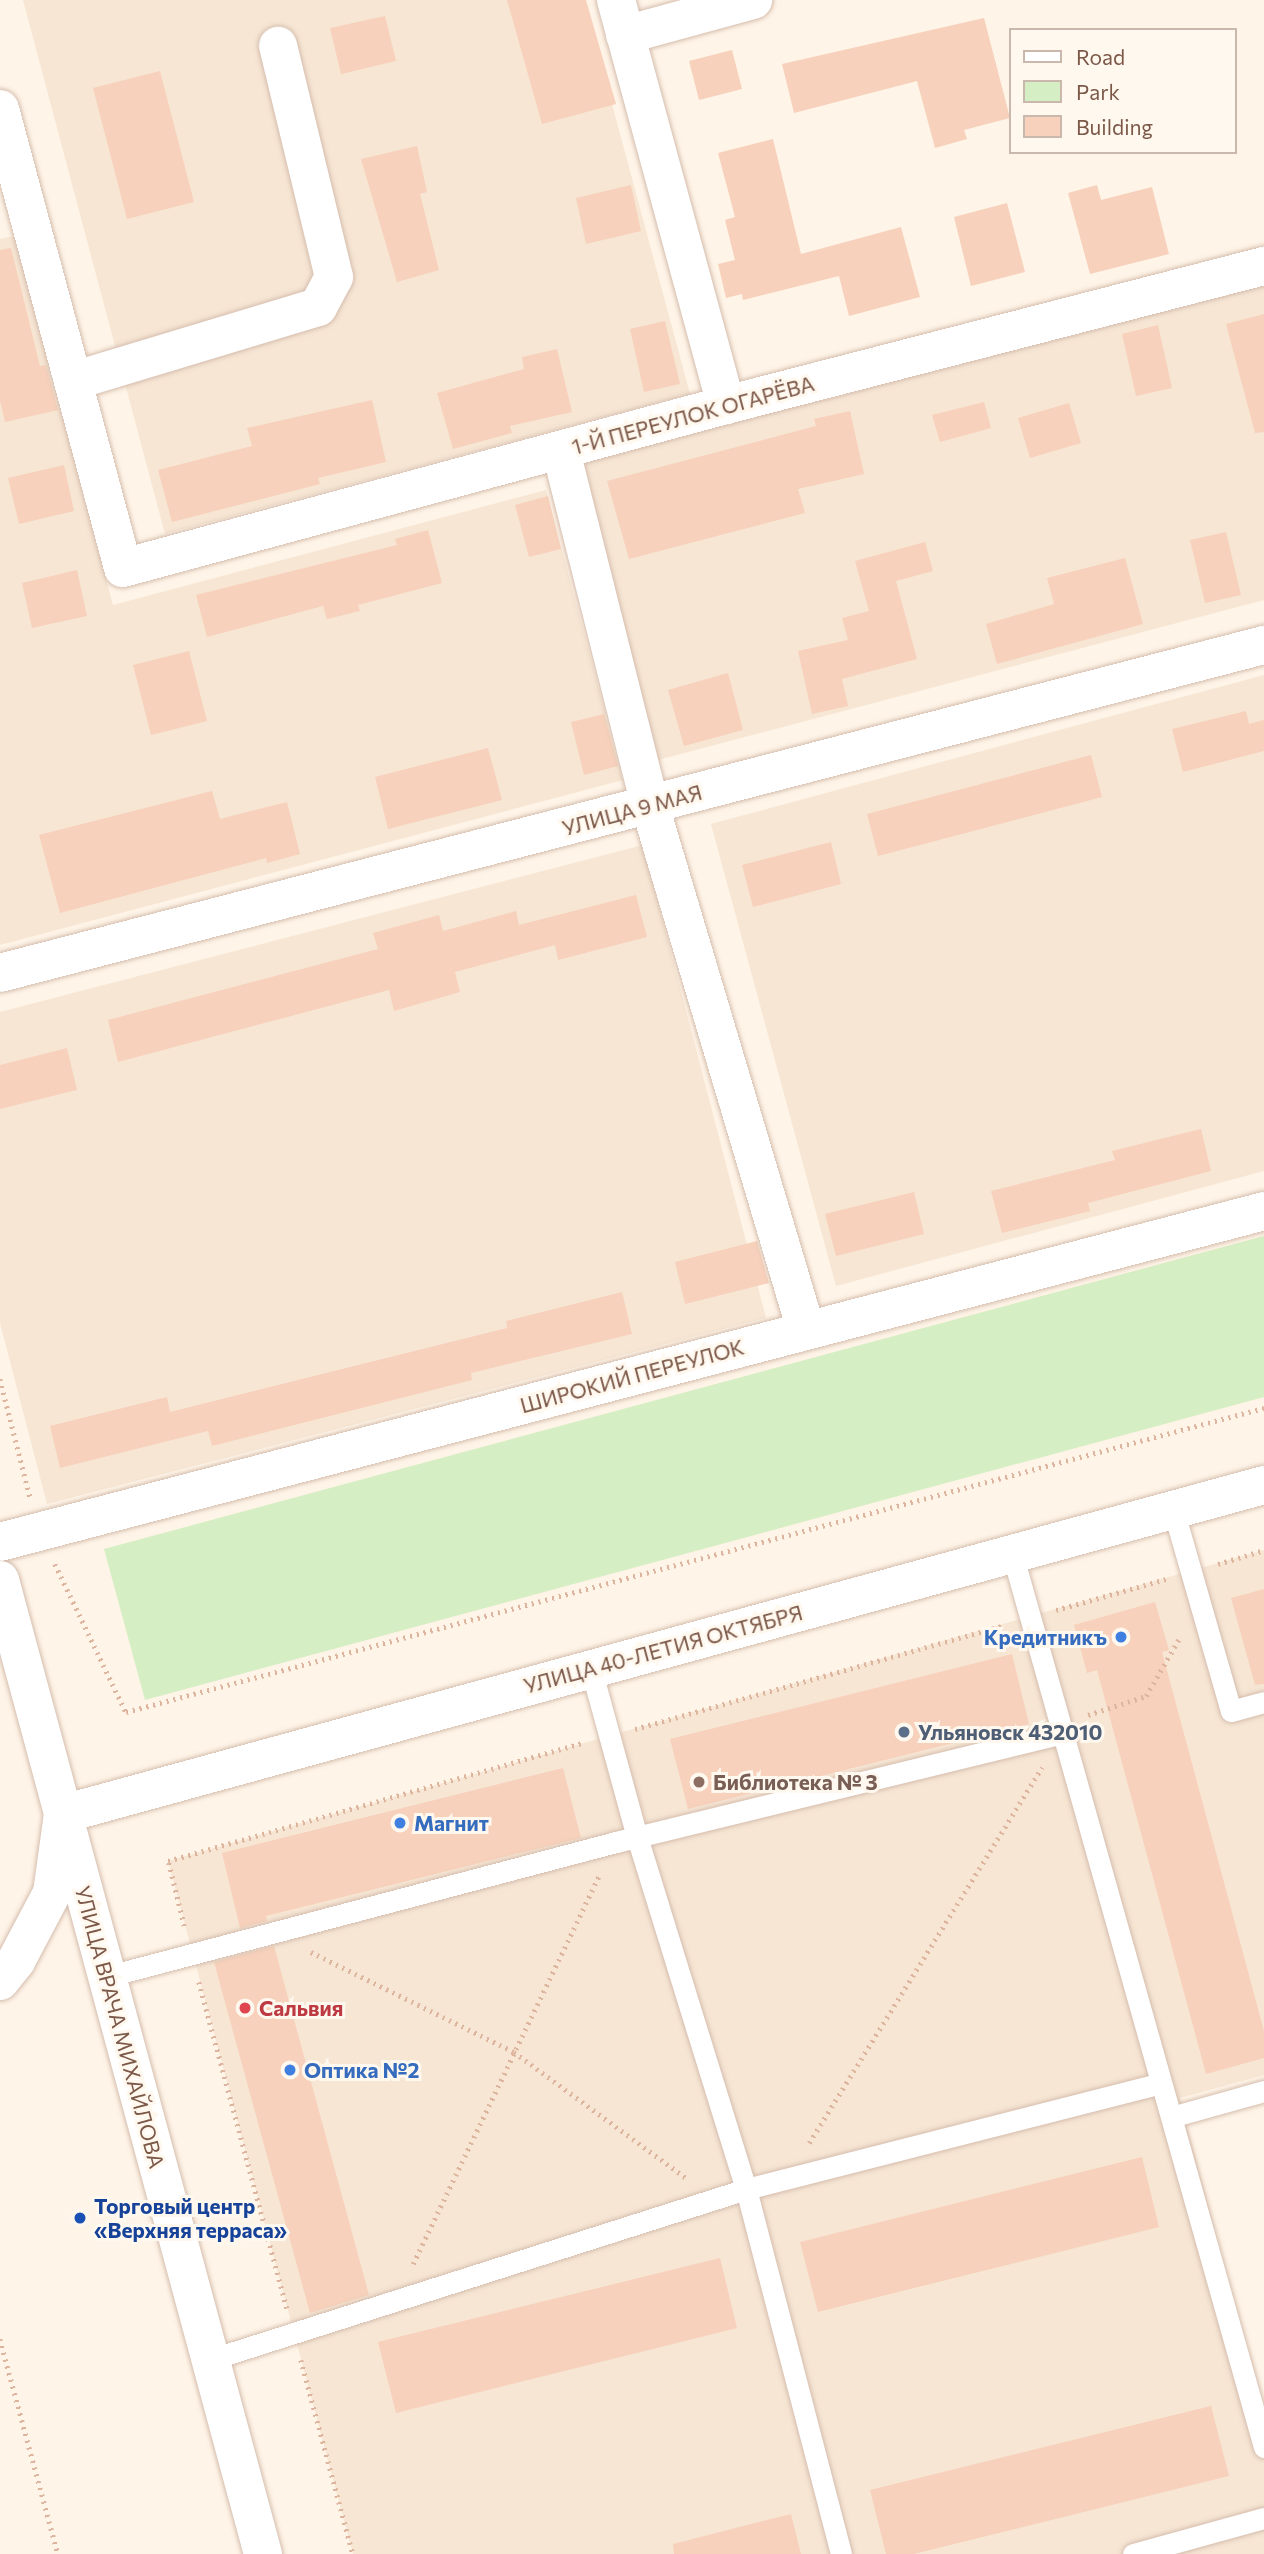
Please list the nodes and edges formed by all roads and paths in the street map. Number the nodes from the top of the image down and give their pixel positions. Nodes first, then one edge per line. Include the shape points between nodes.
1 (753, 0) edge
2 (620, 18) edge
3 (278, 46) dead end
4 (0, 109) edge
5 (10, 183) edge
6 (1264, 266) edge
7 (73, 381) junction
8 (726, 405) junction
9 (561, 451) junction
10 (1264, 645) edge
11 (650, 806) junction
12 (0, 973) edge
13 (1264, 1211) edge
14 (806, 1330) junction
15 (1264, 1408) edge
16 (1264, 1485) edge
17 (1173, 1509) junction
18 (0, 1542) edge
19 (1264, 1550) edge
20 (1012, 1553) junction
21 (1191, 1572) junction
22 (0, 1580) edge
23 (1200, 1603) junction
24 (1030, 1617) junction
25 (591, 1669) junction
26 (1264, 1702) edge
27 (126, 1712) dead end
28 (1061, 1729) junction
29 (610, 1736) junction
30 (63, 1814) junction
31 (626, 1840) junction
32 (270, 1931) junction
33 (191, 1951) junction
34 (8, 1971) edge
35 (106, 1977) junction
36 (514, 2052) junction
37 (1161, 2083) junction
38 (1264, 2091) edge
39 (1171, 2116) junction
40 (788, 2178) junction
41 (746, 2189) junction
42 (714, 2199) junction
43 (395, 2302) junction
44 (294, 2334) junction
45 (0, 2339) edge
46 (209, 2360) junction
47 (1264, 2447) edge
48 (1264, 2518) edge
49 (58, 2554) edge
50 (262, 2554) edge
51 (354, 2554) edge
52 (841, 2554) edge
53 (1133, 2554) edge

1 - 2 street
2 - 8 street
3 - 7 street via 334,277 318,307
4 - 5 street
5 - 7 street
6 - 8 street, 1-Й ПЕРЕУЛОК ОГАРЁВА
7 - 9 street, 1-Й ПЕРЕУЛОК ОГАРЁВА via 123,568
8 - 9 street, 1-Й ПЕРЕУЛОК ОГАРЁВА
9 - 11 street
10 - 11 street, УЛИЦА 9 МАЯ
11 - 12 street, УЛИЦА 9 МАЯ
11 - 14 street
13 - 14 street, ШИРОКИЙ ПЕРЕУЛОК
14 - 18 street, ШИРОКИЙ ПЕРЕУЛОК
15 - 27 path
16 - 17 street, УЛИЦА 40-ЛЕТИЯ ОКТЯБРЯ
17 - 20 street, УЛИЦА 40-ЛЕТИЯ ОКТЯБРЯ
17 - 21 lane
19 - 21 path
20 - 24 lane
20 - 25 street, УЛИЦА 40-ЛЕТИЯ ОКТЯБРЯ
21 - 23 lane
21 - 24 path
22 - 30 street, УЛИЦА ВРАЧА МИХАЙЛОВА
23 - 26 lane via 1231,1711
23 - 28 path via 1146,1696
24 - 28 lane
24 - 29 path
25 - 29 lane
25 - 30 street, УЛИЦА 40-ЛЕТИЯ ОКТЯБРЯ
28 - 31 lane
28 - 37 lane
28 - 40 path
29 - 31 lane
29 - 33 path via 168,1861
30 - 34 street via 52,1894
30 - 35 street, УЛИЦА ВРАЧА МИХАЙЛОВА
31 - 32 lane
31 - 36 path
31 - 41 lane
32 - 33 lane
32 - 36 path
33 - 35 lane
33 - 44 path
35 - 46 street, УЛИЦА ВРАЧА МИХАЙЛОВА
36 - 42 path
36 - 43 path
37 - 39 lane
37 - 40 lane
38 - 39 lane
39 - 47 lane
40 - 41 lane
41 - 42 lane
41 - 52 lane
42 - 43 lane
43 - 44 lane
44 - 46 lane
44 - 51 path
45 - 49 path
46 - 50 street, УЛИЦА ВРАЧА МИХАЙЛОВА
48 - 53 lane

